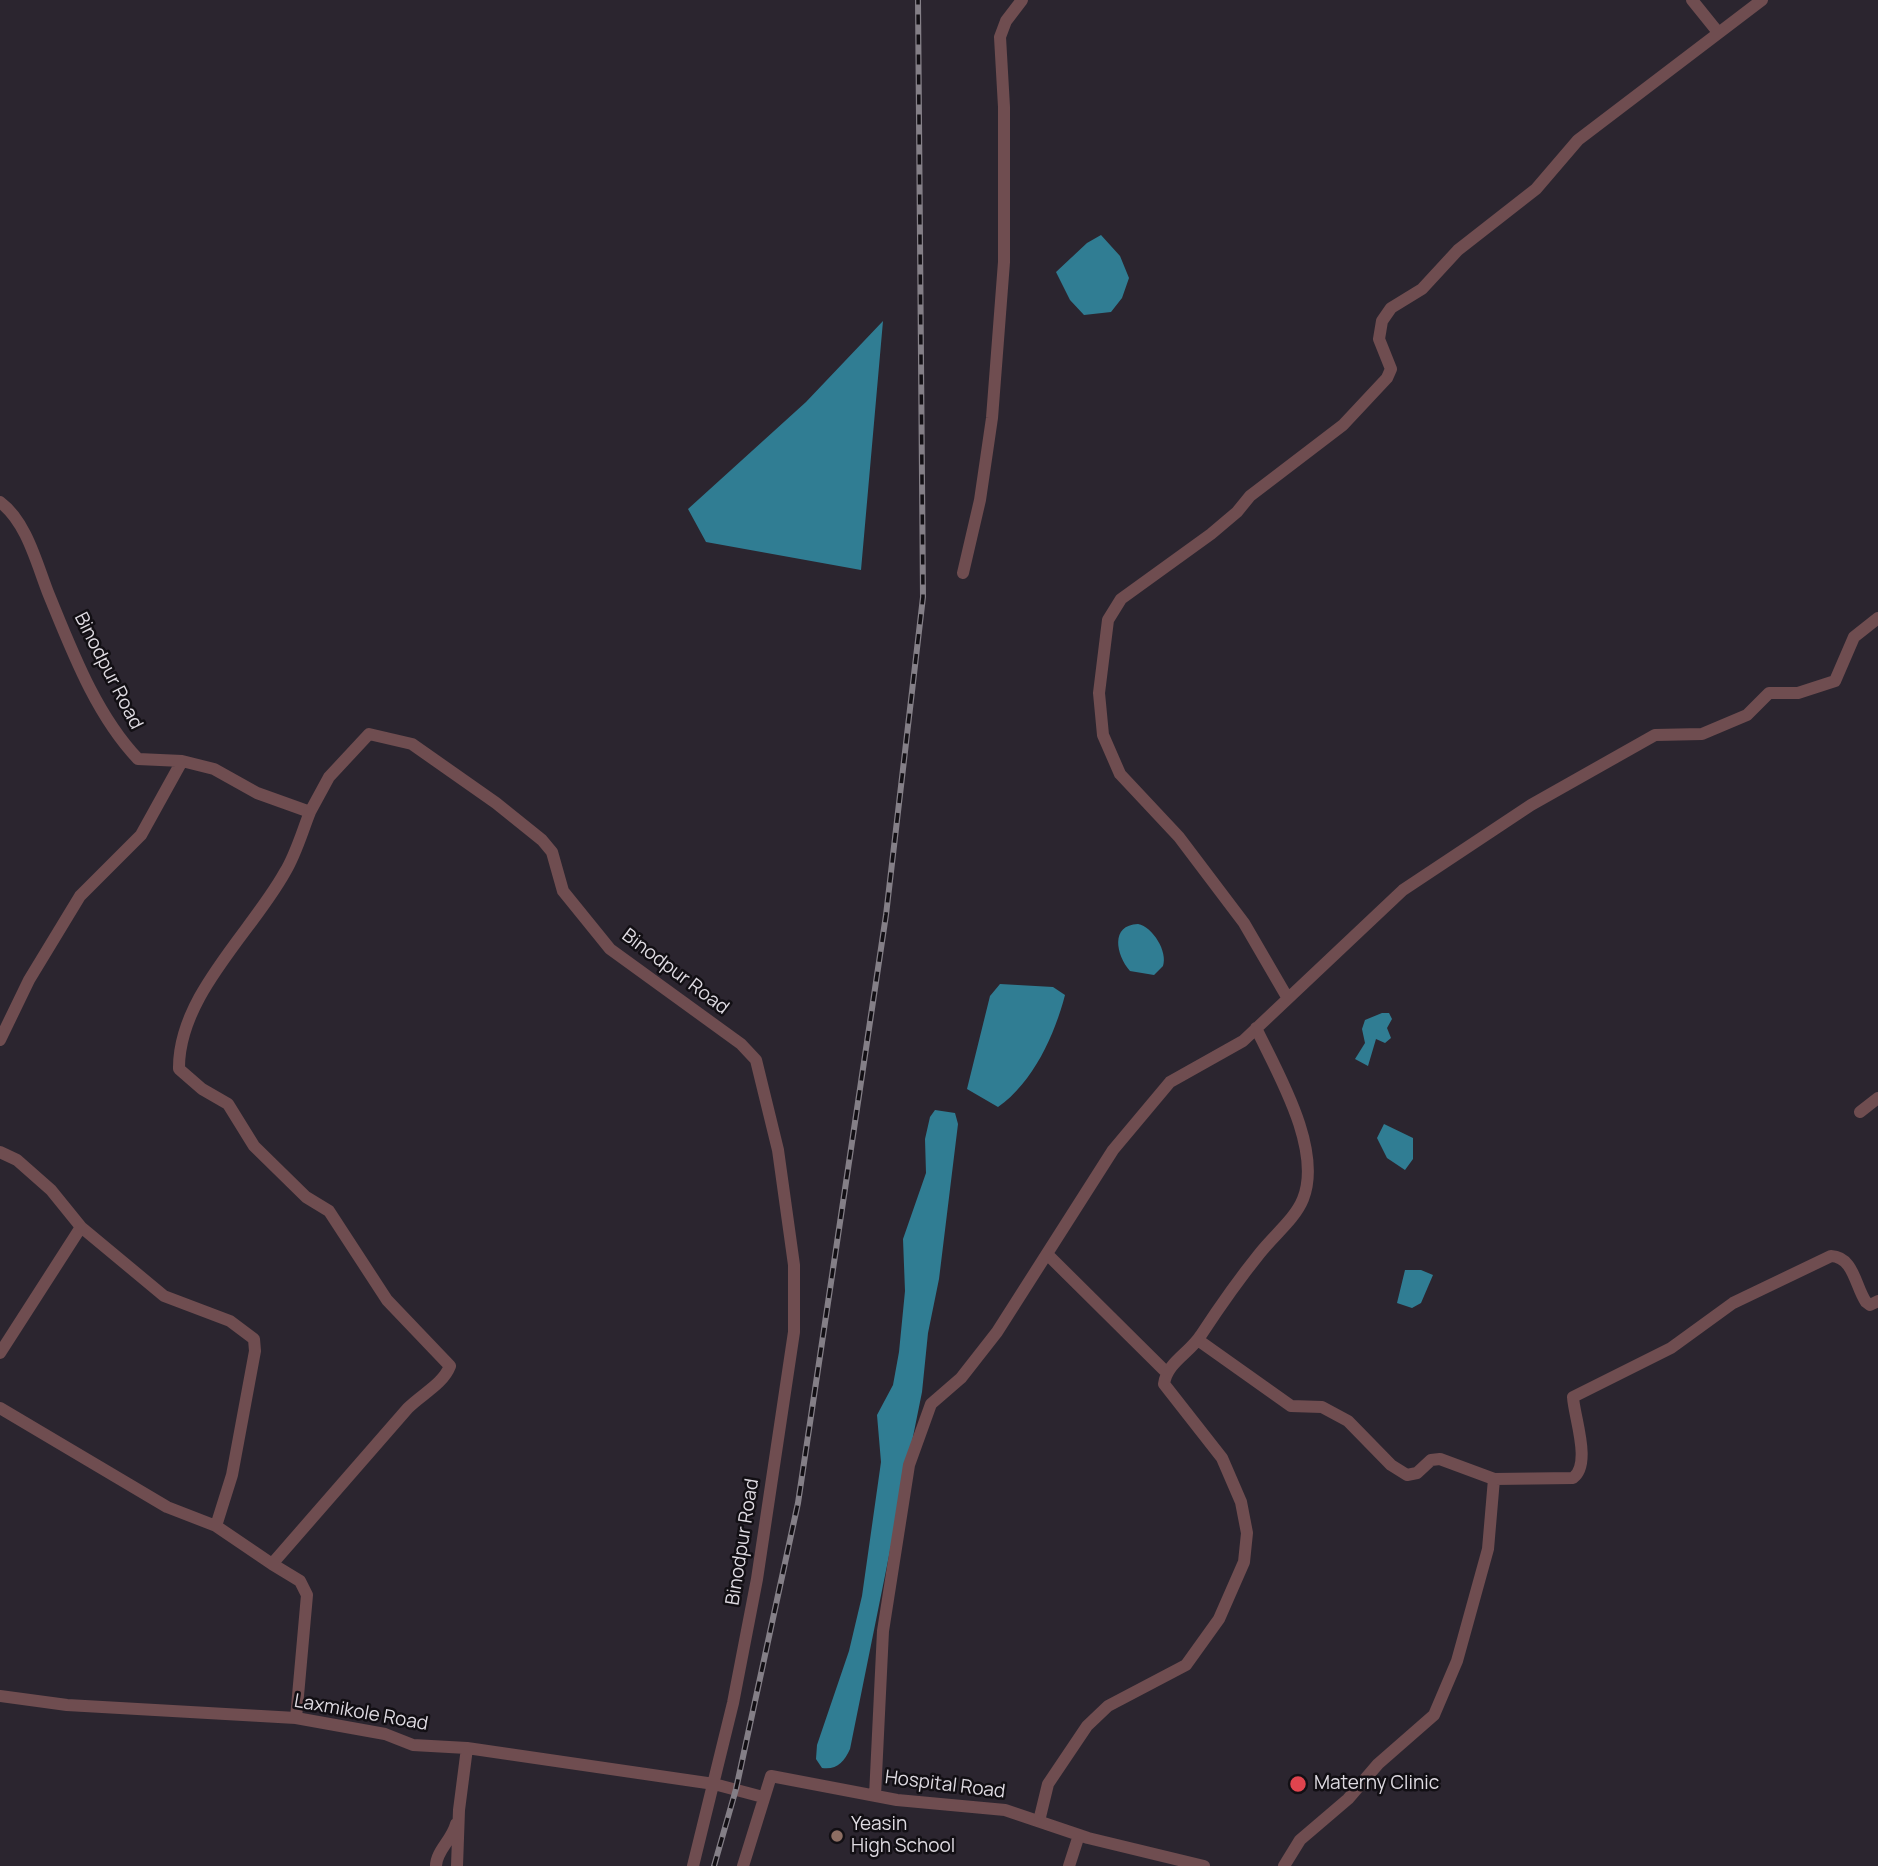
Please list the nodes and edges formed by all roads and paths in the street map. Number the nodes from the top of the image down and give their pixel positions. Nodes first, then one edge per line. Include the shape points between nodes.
1 (1022, 0) edge
2 (1692, 0) edge
3 (1762, 0) edge
4 (1717, 31) junction
5 (0, 502) edge
6 (963, 573) dead end
7 (1878, 618) edge
8 (182, 761) junction
9 (310, 812) junction
10 (1287, 997) junction
11 (1256, 1028) junction
12 (0, 1040) edge
13 (1878, 1098) edge
14 (1860, 1112) dead end
15 (0, 1152) edge
16 (81, 1227) junction
17 (1048, 1255) junction
18 (1878, 1301) edge
19 (1198, 1340) junction
20 (0, 1353) edge
21 (1166, 1372) junction
22 (0, 1408) edge
23 (1494, 1479) junction
24 (216, 1526) junction
25 (272, 1564) junction
26 (0, 1696) edge
27 (296, 1718) junction
28 (467, 1748) junction
29 (714, 1784) junction
30 (875, 1796) junction
31 (763, 1797) junction
32 (459, 1810) junction
33 (1039, 1821) junction
34 (1079, 1835) junction
35 (436, 1866) edge
36 (457, 1866) edge
37 (693, 1866) edge
38 (743, 1866) edge
39 (1069, 1866) edge
40 (1204, 1866) edge
41 (1284, 1866) edge

1 - 6 street via 1000,37 1004,262 992,418
2 - 4 street
3 - 4 street
4 - 10 street via 1578,140 1536,189 1458,250 1422,289 1391,308 1382,321 1379,340 1391,369 1387,378 1343,425 1250,496 1211,534 1121,599 1108,620 1099,693 1103,735 1120,774 1179,838 1244,923
5 - 8 street, Binodpur Road via 11,510 29,545 64,631 119,740 138,759
7 - 10 street via 1854,636 1835,681 1798,693 1769,693 1747,715 1702,734 1655,735 1531,805 1403,890
8 - 9 street, Binodpur Road via 214,769 257,793
8 - 12 street via 141,835 80,896 29,980
9 - 25 street via 286,872 187,1023 179,1069 228,1104 254,1146 306,1197 329,1210 387,1300 450,1366 445,1379 408,1408
9 - 29 street, Binodpur Road via 329,777 369,734 412,744 542,840 552,852 563,891 610,949 741,1044 756,1060 778,1150 794,1265 794,1332 757,1579
10 - 11 street
11 - 17 street via 1243,1041 1170,1082 1113,1150
11 - 19 street via 1297,1115 1307,1185 1297,1211 1232,1288
13 - 14 street
15 - 16 street via 51,1190
16 - 20 street
16 - 24 street via 164,1297 230,1321 254,1339 232,1475
17 - 21 street
17 - 30 street via 983,1350 961,1378 931,1404 909,1465 883,1632
18 - 23 street via 1866,1303 1848,1262 1831,1256 1733,1303 1671,1348 1573,1397 1582,1461 1573,1478
19 - 21 street
19 - 23 street via 1291,1406 1322,1407 1348,1421 1407,1475 1440,1459
21 - 33 street via 1164,1384 1169,1394 1222,1458 1241,1502 1247,1533 1244,1562 1219,1619 1186,1665 1108,1706 1087,1726 1048,1784
22 - 24 street via 167,1507
23 - 41 street via 1488,1549 1457,1661 1434,1715 1300,1840
24 - 25 street
25 - 27 street via 300,1581 307,1595
26 - 27 street, Laxmikole Road via 67,1705
27 - 28 street, Laxmikole Road via 385,1734 413,1745
28 - 29 street, Laxmikole Road
28 - 32 street
29 - 31 street, Laxmikole Road
29 - 37 street
30 - 31 street, Hospital Road via 771,1776
30 - 33 street, Hospital Road via 1005,1810
31 - 38 street
32 - 35 street via 453,1835 437,1855
32 - 36 street
33 - 34 street, Hospital Road
34 - 39 street
34 - 40 street, Hospital Road

